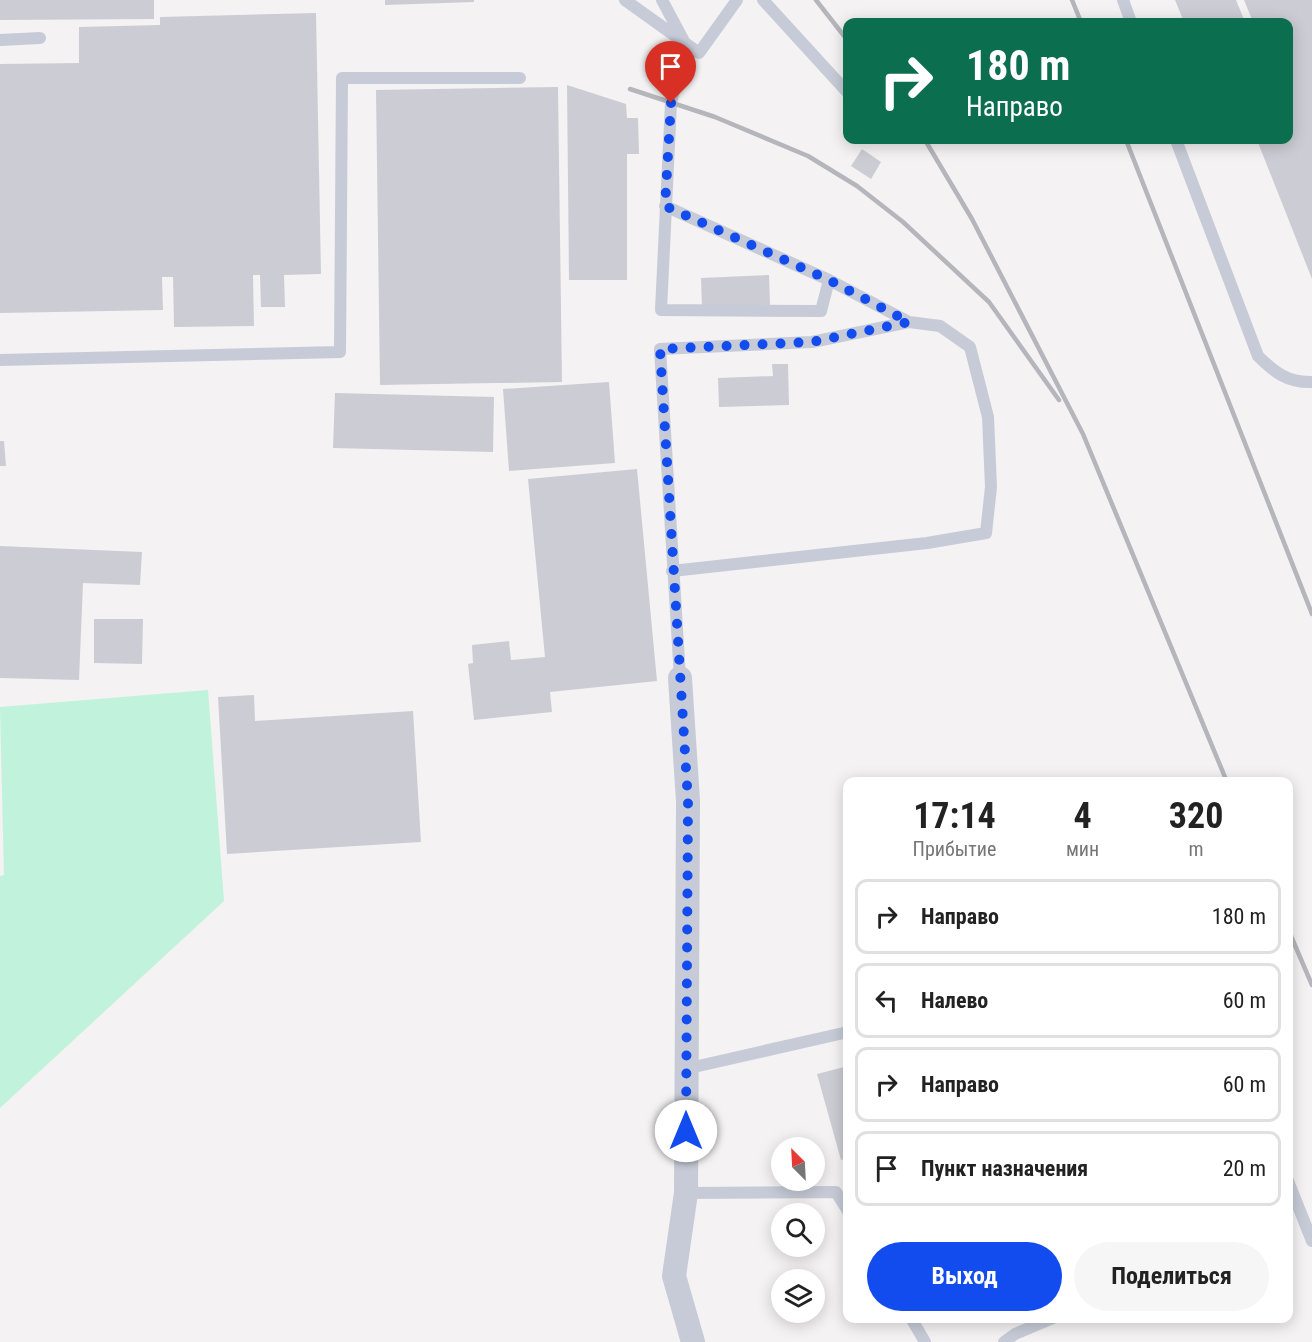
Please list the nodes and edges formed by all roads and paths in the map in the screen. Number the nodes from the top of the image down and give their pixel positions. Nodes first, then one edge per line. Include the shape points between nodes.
1 (625, 0) edge
2 (662, 0) edge
3 (737, 0) edge
4 (763, 0) edge
5 (1123, 0) edge
6 (1130, 18) edge
7 (40, 39) dead end
8 (0, 40) edge
9 (685, 43) junction
10 (520, 78) dead end
11 (843, 88) edge
12 (1178, 144) edge
13 (665, 206) junction
14 (829, 280) junction
15 (909, 322) junction
16 (0, 360) edge
17 (1312, 382) edge
18 (672, 571) junction
19 (680, 678) joint
20 (843, 1033) edge
21 (685, 1069) junction
22 (686, 1193) junction
23 (1293, 1193) edge
24 (843, 1203) edge
25 (1312, 1240) edge
26 (914, 1323) edge
27 (1041, 1323) edge
28 (693, 1342) edge
29 (925, 1342) edge
30 (1004, 1342) edge

1 - 9 lane
2 - 9 lane
3 - 9 lane via 699,53
4 - 11 lane
5 - 6 lane
7 - 8 lane
9 - 13 lane via 671,103
10 - 16 lane via 342,78 340,352
12 - 17 lane via 1258,356 1275,373 1298,382
13 - 14 lane
13 - 14 lane via 661,310 821,311
14 - 15 lane
15 - 18 lane via 812,342 660,349
15 - 18 lane via 940,326 970,347 988,417 991,487 986,533
18 - 19 lane
19 - 21 street via 688,801
20 - 21 lane
21 - 22 street
22 - 24 lane via 836,1192
22 - 28 street via 674,1276
23 - 25 lane
26 - 29 lane
27 - 30 lane

